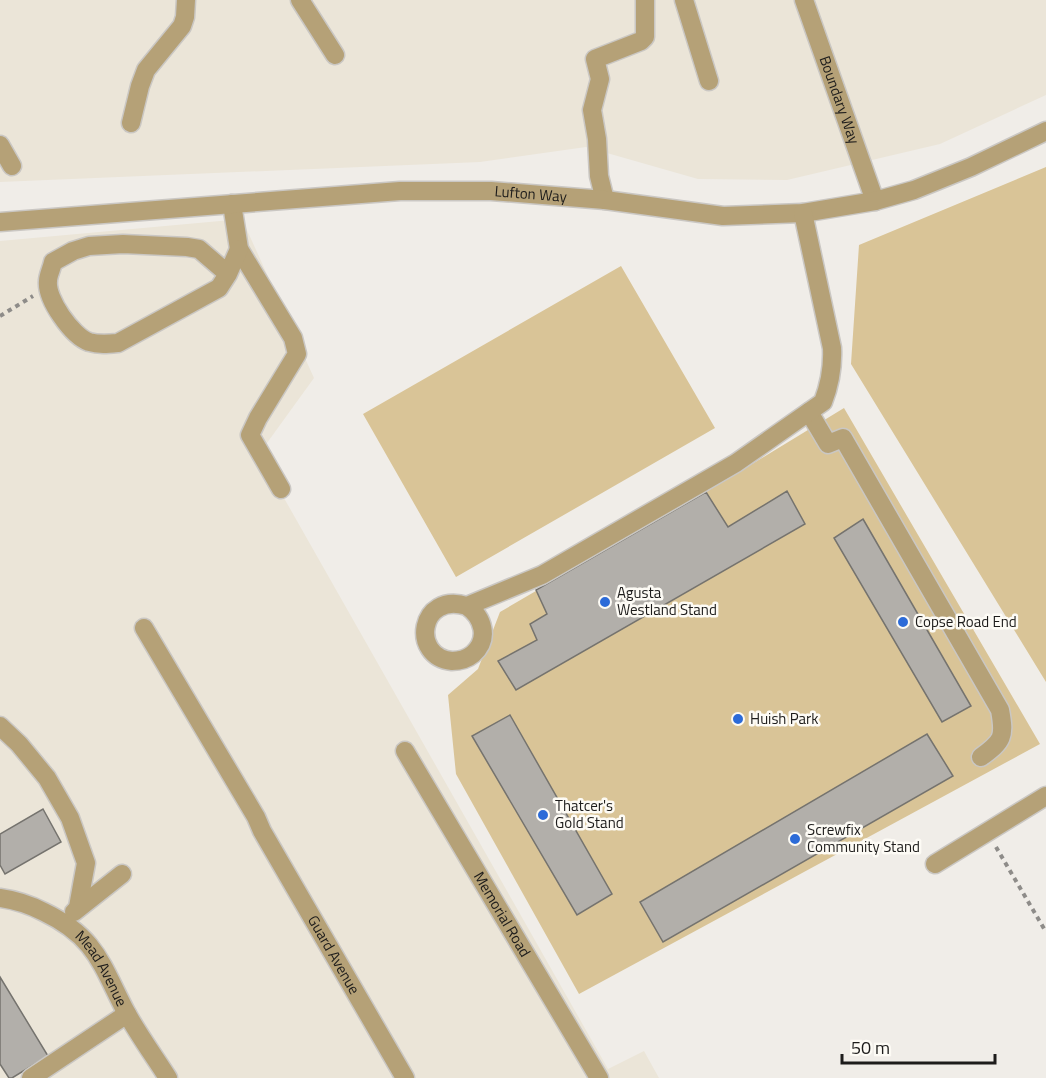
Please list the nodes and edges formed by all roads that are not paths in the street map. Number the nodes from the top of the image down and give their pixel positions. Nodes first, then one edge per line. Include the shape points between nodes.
1 (186, 0) edge
2 (300, 0) edge
3 (645, 0) edge
4 (684, 0) edge
5 (804, 0) edge
6 (335, 55) dead end
7 (709, 81) dead end
8 (131, 123) dead end
9 (1046, 131) edge
10 (0, 145) edge
11 (12, 165) dead end
12 (605, 200) junction
13 (875, 201) junction
14 (232, 204) junction
15 (803, 213) junction
16 (0, 222) edge
17 (238, 249) junction
18 (228, 274) junction
19 (809, 412) junction
20 (281, 489) dead end
21 (467, 606) dead end
22 (144, 628) dead end
23 (0, 726) edge
24 (405, 751) dead end
25 (981, 757) dead end
26 (1046, 796) edge
27 (934, 864) dead end
28 (122, 874) dead end
29 (0, 898) edge
30 (78, 907) junction
31 (65, 922) junction
32 (127, 1014) junction
33 (31, 1078) edge
34 (168, 1078) edge
35 (405, 1078) edge
36 (599, 1078) edge

1 - 8 street via 182,26 146,70
2 - 6 street
3 - 12 street via 645,36 641,41 595,59 600,79 592,110
4 - 7 street
5 - 13 street, Boundary Way
9 - 13 street, Lufton Way via 971,167
10 - 11 street
12 - 14 street, Lufton Way via 492,191 400,191
12 - 15 street, Lufton Way via 723,216
13 - 15 street, Lufton Way
14 - 16 street, Lufton Way
14 - 17 street
15 - 19 street via 833,367 823,402
17 - 18 street
17 - 20 street via 292,338 297,354 250,435
18 - 18 street via 219,288 118,343 104,344 77,335 57,311 48,282 53,262 73,250 123,244 199,249
19 - 21 street via 736,463 542,575
19 - 25 street via 828,444 843,438 1000,710 1004,729 997,745
22 - 35 street, Guard Avenue
23 - 30 street via 46,778 70,818 86,863
24 - 36 street, Memorial Road
26 - 27 street
28 - 30 street
29 - 31 street, Mead Avenue via 31,905
30 - 31 street
31 - 32 street, Mead Avenue via 86,940 108,973
32 - 33 street
32 - 34 street, Mead Avenue

